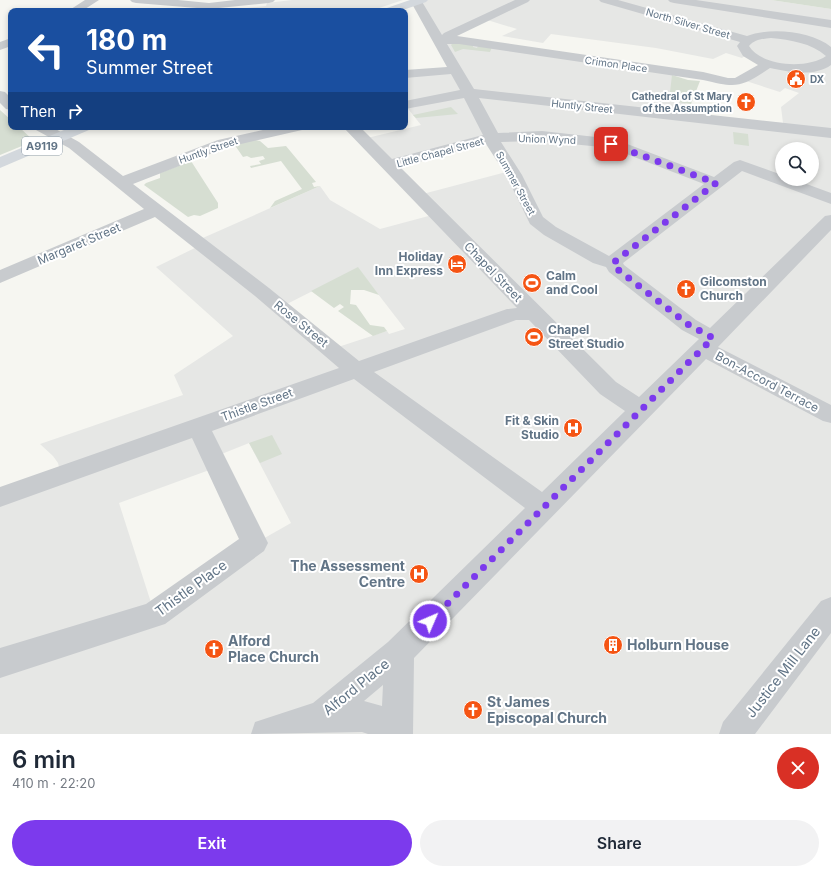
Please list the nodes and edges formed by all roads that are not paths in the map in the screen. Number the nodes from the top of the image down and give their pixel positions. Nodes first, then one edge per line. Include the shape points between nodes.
1 (93, 0) edge
2 (136, 0) edge
3 (269, 0) edge
4 (524, 0) edge
5 (674, 0) edge
6 (419, 1) edge
7 (615, 1) edge
8 (79, 8) edge
9 (396, 8) edge
10 (408, 13) edge
11 (427, 19) junction
12 (830, 24) edge
13 (445, 38) junction
14 (804, 39) junction
15 (748, 40) junction
16 (830, 60) edge
17 (768, 64) junction
18 (455, 70) junction
19 (408, 74) edge
20 (469, 93) junction
21 (0, 95) edge
22 (8, 103) edge
23 (408, 104) edge
24 (47, 130) edge
25 (78, 130) edge
26 (263, 130) edge
27 (354, 130) edge
28 (252, 131) edge
29 (831, 133) edge
30 (61, 138) junction
31 (492, 138) junction
32 (0, 164) edge
33 (388, 165) junction
34 (122, 182) junction
35 (716, 183) junction
36 (831, 199) edge
37 (157, 210) junction
38 (831, 220) edge
39 (614, 261) junction
40 (0, 277) edge
41 (524, 310) junction
42 (708, 343) junction
43 (356, 370) junction
44 (641, 410) junction
45 (831, 415) edge
46 (198, 426) junction
47 (0, 497) edge
48 (544, 508) junction
49 (831, 610) edge
50 (399, 652) junction
51 (0, 663) edge
52 (322, 716) junction
53 (397, 730) edge
54 (267, 734) edge
55 (735, 734) edge

1 - 8 street
2 - 3 street via 209,6
4 - 13 street
5 - 12 street via 756,7
6 - 9 main road
6 - 11 street, Summer Street
7 - 15 street, North Silver Street
10 - 11 street
11 - 13 street, Summer Street
12 - 14 street
13 - 17 street, Crimon Place via 703,76 728,82 741,82
13 - 18 street, Summer Street
14 - 15 street via 771,35
14 - 16 street via 823,46
15 - 17 street via 743,45 746,52
16 - 17 street via 817,67 802,68
18 - 19 street
18 - 20 street, Summer Street
20 - 23 street, Huntly Street
20 - 29 street, Huntly Street
20 - 31 street, Summer Street
21 - 22 street
24 - 30 street, Rose Street
25 - 30 main road, A9119
26 - 28 street, Huntly Street
27 - 33 street, Chapel Street
28 - 34 street, Huntly Street
30 - 32 main road, A9119
30 - 34 street, Rose Street
31 - 33 street, Little Chapel Street
31 - 35 street, Union Wynd via 542,136 611,144
31 - 39 street, Summer Street via 538,222 600,259
33 - 41 street, Chapel Street
34 - 37 street, Rose Street
35 - 36 street via 740,165
35 - 39 street
37 - 40 street, Margaret Street
37 - 43 street, Rose Street via 312,332
38 - 42 street, Alford Place
39 - 42 street via 616,268
41 - 43 street, Thistle Street
41 - 44 street, Chapel Street via 610,390
42 - 44 street, Alford Place
42 - 45 street, Bon-Accord Terrace
43 - 46 street, Thistle Street
43 - 48 street, Rose Street
44 - 48 street, Alford Place
46 - 47 street, Thistle Street
46 - 51 street, Thistle Place via 254,544 155,615
48 - 50 street, Alford Place
49 - 55 street, Justice Mill Lane
50 - 52 street, Alford Place
50 - 53 street
52 - 53 street via 362,716
52 - 54 street, Alford Place

